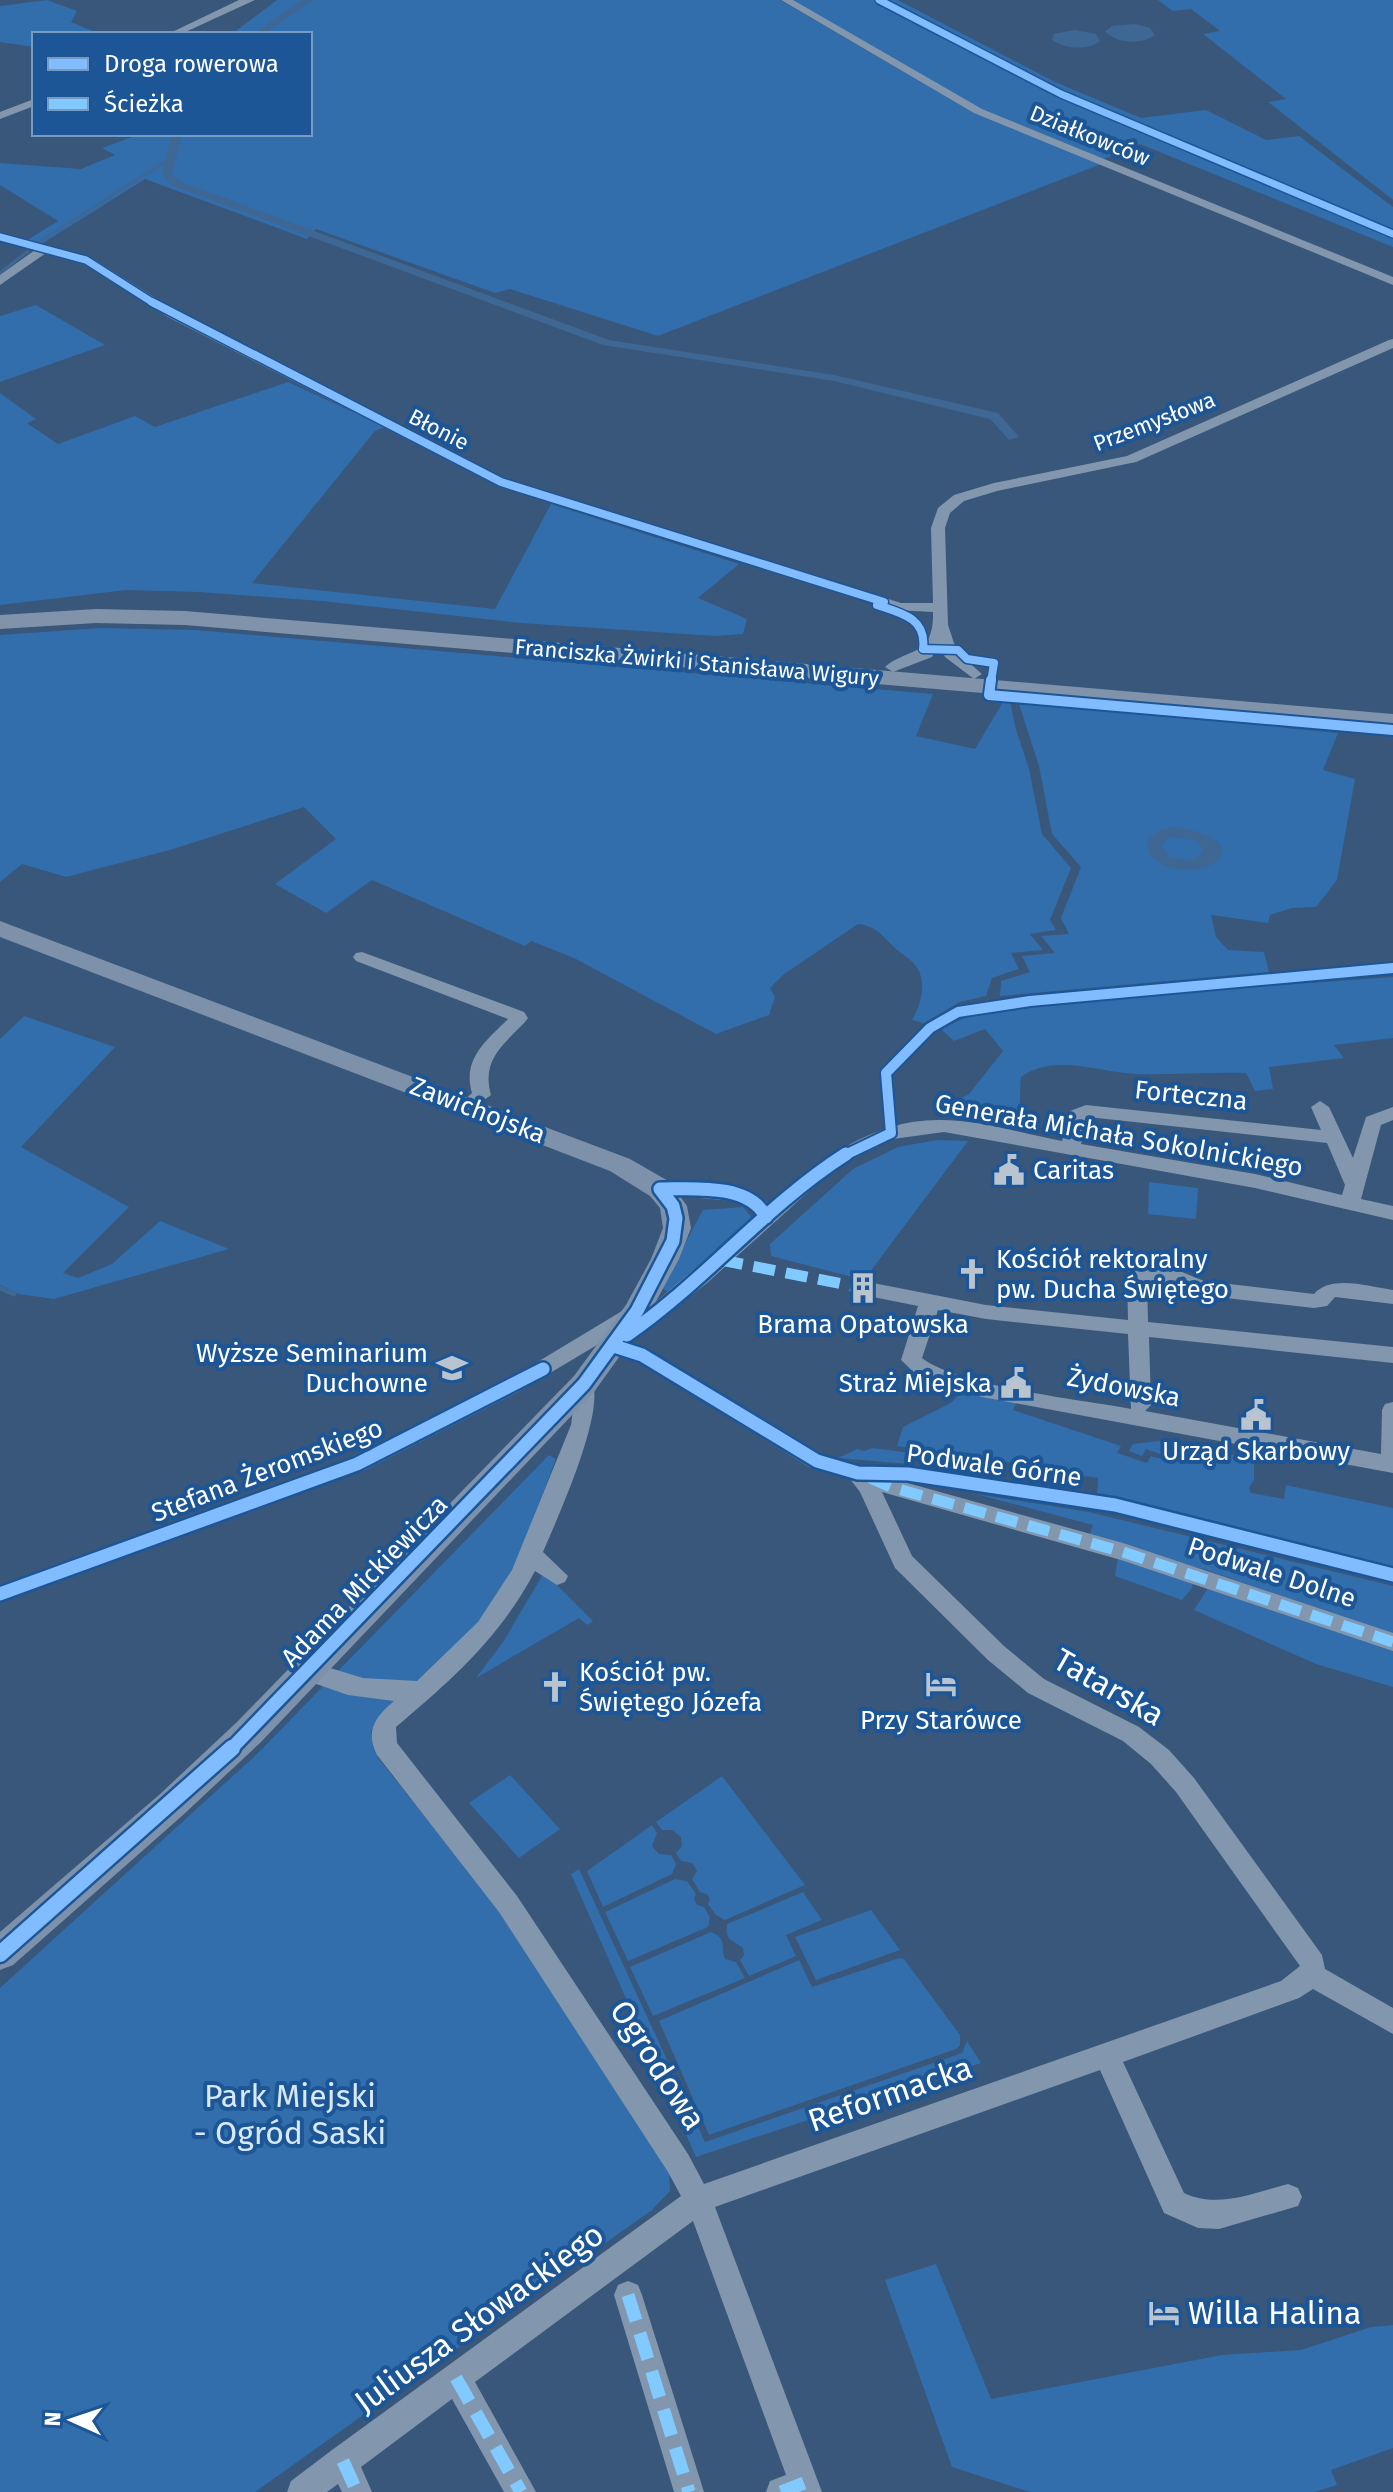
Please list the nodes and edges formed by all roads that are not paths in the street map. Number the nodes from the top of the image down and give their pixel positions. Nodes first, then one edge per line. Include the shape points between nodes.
1 (250, 0) edge
2 (786, 0) edge
3 (215, 3) dead end
4 (231, 5) junction
5 (177, 32) edge
6 (32, 103) edge
7 (0, 116) edge
8 (0, 237) edge
9 (43, 250) junction
10 (0, 281) edge
11 (1393, 281) edge
12 (1393, 343) edge
13 (940, 608) junction
14 (0, 610) edge
15 (0, 622) edge
16 (941, 625) junction
17 (893, 667) junction
18 (974, 674) junction
19 (1393, 709) edge
20 (1393, 721) edge
21 (0, 928) edge
22 (362, 957) dead end
23 (467, 1106) junction
24 (1320, 1107) dead end
25 (1393, 1113) edge
26 (1336, 1138) junction
27 (1070, 1149) junction
28 (660, 1189) junction
29 (1353, 1194) junction
30 (1393, 1213) edge
31 (766, 1217) junction
32 (873, 1290) dead end
33 (1393, 1297) edge
34 (930, 1302) junction
35 (637, 1311) junction
36 (1140, 1329) junction
37 (1393, 1355) edge
38 (603, 1360) junction
39 (543, 1369) junction
40 (1140, 1405) dead end
41 (1393, 1410) edge
42 (1392, 1465) edge
43 (858, 1473) junction
44 (531, 1555) junction
45 (1393, 1575) edge
46 (557, 1576) dead end
47 (0, 1594) edge
48 (1393, 1642) edge
49 (307, 1671) junction
50 (422, 1691) junction
51 (0, 1954) edge
52 (1312, 1975) junction
53 (1393, 2022) edge
54 (1106, 2054) junction
55 (1288, 2197) dead end
56 (698, 2200) junction
57 (628, 2295) dead end
58 (456, 2378) junction
59 (343, 2461) junction
60 (798, 2489) edge
61 (302, 2492) edge
62 (357, 2492) edge
63 (521, 2492) edge
64 (689, 2492) edge

1 - 4 street
2 - 11 street, Działkowców via 978,111
3 - 4 street
4 - 5 street
6 - 7 street
8 - 9 street, Błonie
9 - 10 street
9 - 13 street, Błonie via 97,265 172,314 501,482 900,607
12 - 13 street, Przemysłowa via 1131,459 959,498 943,511 938,528
13 - 16 street, Przemysłowa
14 - 17 main road, Franciszka Żwirki i Stanisława Wigury via 164,606
15 - 20 main road, Franciszka Żwirki i Stanisława Wigury via 172,617
16 - 17 street via 927,654
16 - 18 street via 954,659
17 - 18 main road, Franciszka Żwirki i Stanisława Wigury
18 - 19 main road, Franciszka Żwirki i Stanisława Wigury
21 - 23 street, Zawichojska
22 - 23 street via 518,1016 478,1063 476,1082 482,1095
23 - 28 street, Zawichojska via 620,1165
24 - 26 street
25 - 29 street via 1373,1121
26 - 27 street, Forteczna via 1086,1111 1077,1115
26 - 29 street
27 - 29 street, Generała Michała Sokolnickiego
27 - 31 street, Generała Michała Sokolnickiego via 944,1126 904,1129 845,1155
28 - 31 street, Zawichojska via 753,1199
28 - 35 street, Adama Mickiewicza via 673,1206 677,1228
29 - 30 street, Generała Michała Sokolnickiego
31 - 38 street
32 - 34 street
33 - 36 street via 1335,1290 1314,1301 1200,1288 1182,1279 1137,1274
34 - 36 street
34 - 42 street, Żydowska via 911,1360 927,1373 982,1389
35 - 38 street, Adama Mickiewicza
35 - 39 street, Stefana Żeromskiego
36 - 37 street
36 - 40 street
38 - 39 street, Stefana Żeromskiego
38 - 43 street, Podwale Górne via 654,1362 817,1461
38 - 44 street
38 - 49 street, Adama Mickiewicza
39 - 47 street, Stefana Żeromskiego via 357,1464
41 - 42 street
43 - 45 street, Podwale Górne via 908,1474 1103,1503
43 - 48 street, Podwale Dolne via 1123,1552
43 - 52 street, Tatarska via 903,1562 996,1653 1036,1686 1131,1734 1160,1757 1313,1963
44 - 46 street
44 - 50 street via 486,1629
49 - 50 street via 339,1685
49 - 51 street, Adama Mickiewicza via 171,1805
50 - 56 street, Ogrodowa via 384,1726 386,1748 508,1904
52 - 53 street
52 - 54 street, Reformacka via 1290,1990
54 - 55 street via 1174,2203 1198,2214 1219,2215
54 - 56 street, Reformacka
56 - 58 street, Juliusza Słowackiego
56 - 60 street, Ogrodowa
57 - 64 street
58 - 59 street, Juliusza Słowackiego
58 - 63 street
59 - 61 street, Juliusza Słowackiego
59 - 62 street

